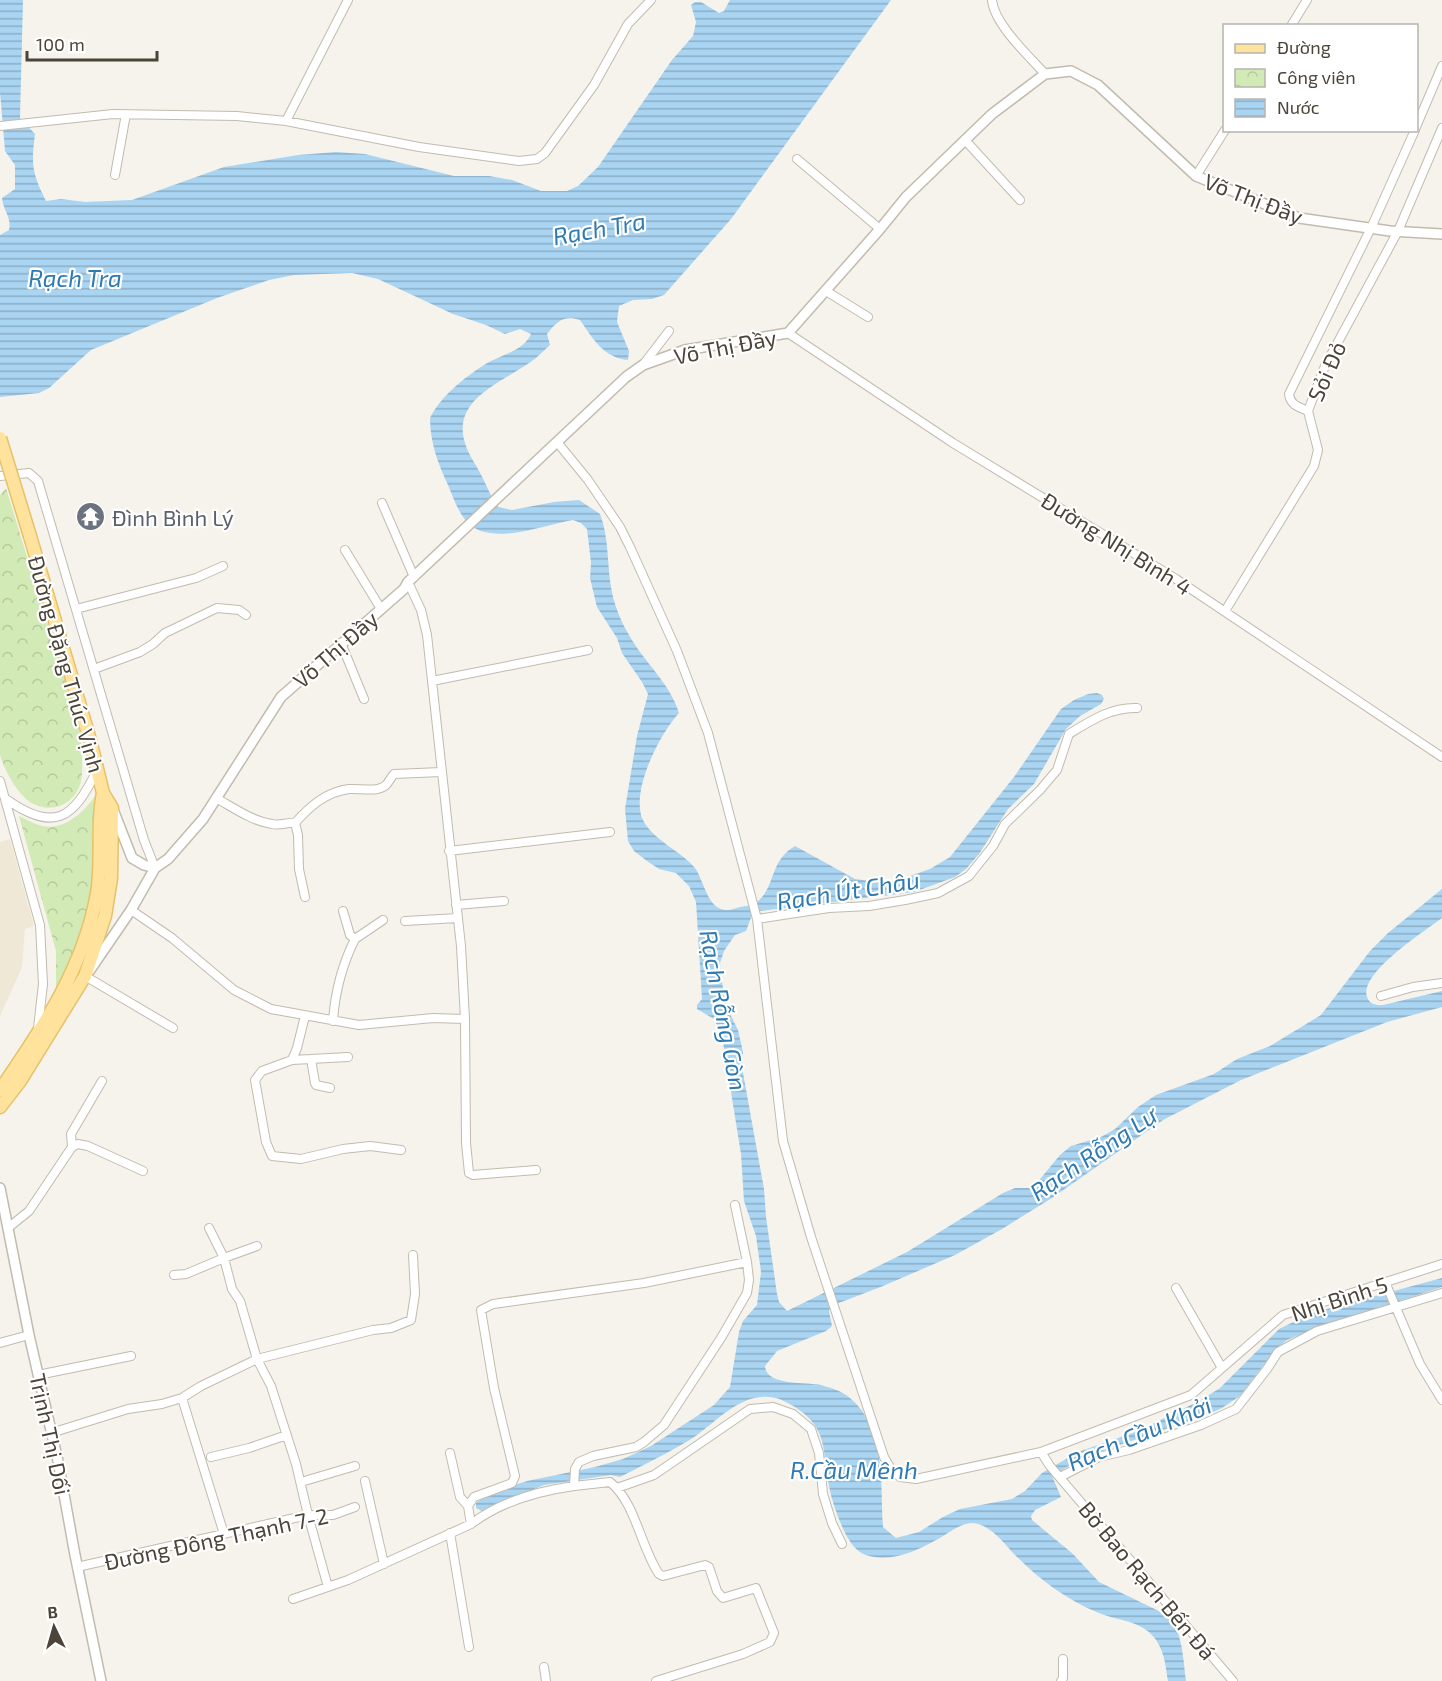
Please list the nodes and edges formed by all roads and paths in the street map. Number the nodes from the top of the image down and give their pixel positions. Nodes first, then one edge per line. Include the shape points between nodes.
1 (348, 0) edge
2 (651, 0) edge
3 (992, 0) edge
4 (1307, 0) edge
5 (1292, 24) edge
6 (1442, 66) edge
7 (1046, 74) junction
8 (126, 114) junction
9 (286, 121) junction
10 (1418, 124) edge
11 (0, 126) edge
12 (1442, 128) edge
13 (1224, 132) edge
14 (1415, 132) edge
15 (965, 140) junction
16 (797, 159) dead end
17 (115, 175) dead end
18 (1196, 176) junction
19 (1020, 200) dead end
20 (880, 229) junction
21 (1373, 229) junction
22 (1394, 231) junction
23 (1442, 234) edge
24 (826, 291) junction
25 (868, 317) dead end
26 (669, 331) dead end
27 (788, 333) junction
28 (643, 365) junction
29 (1308, 411) junction
30 (0, 438) edge
31 (557, 442) junction
32 (0, 476) edge
33 (382, 503) dead end
34 (345, 550) dead end
35 (223, 566) dead end
36 (411, 580) junction
37 (76, 609) junction
38 (381, 609) junction
39 (1225, 611) junction
40 (246, 615) dead end
41 (340, 643) junction
42 (588, 650) dead end
43 (94, 669) junction
44 (432, 681) junction
45 (364, 699) dead end
46 (1137, 708) dead end
47 (1442, 757) edge
48 (98, 769) junction
49 (441, 772) junction
50 (0, 781) edge
51 (104, 793) junction
52 (216, 798) junction
53 (6, 799) junction
54 (112, 808) junction
55 (295, 823) junction
56 (610, 832) dead end
57 (450, 851) junction
58 (156, 867) junction
59 (305, 897) dead end
60 (504, 901) dead end
61 (456, 905) junction
62 (131, 910) junction
63 (343, 911) dead end
64 (757, 916) junction
65 (458, 918) junction
66 (383, 920) dead end
67 (405, 921) dead end
68 (355, 939) junction
69 (85, 976) junction
70 (1442, 982) edge
71 (1381, 996) dead end
72 (305, 1016) junction
73 (465, 1019) junction
74 (333, 1021) junction
75 (173, 1028) dead end
76 (36, 1038) junction
77 (348, 1057) dead end
78 (311, 1059) junction
79 (292, 1060) junction
80 (102, 1081) dead end
81 (330, 1088) dead end
82 (0, 1090) edge
83 (0, 1107) edge
84 (72, 1147) junction
85 (401, 1150) dead end
86 (536, 1170) dead end
87 (143, 1171) dead end
88 (0, 1188) edge
89 (735, 1205) dead end
90 (8, 1228) junction
91 (209, 1228) dead end
92 (257, 1246) dead end
93 (413, 1255) dead end
94 (224, 1258) junction
95 (747, 1262) junction
96 (1442, 1264) edge
97 (174, 1275) dead end
98 (1386, 1285) junction
99 (1176, 1288) dead end
100 (1442, 1293) edge
101 (1394, 1307) junction
102 (29, 1335) junction
103 (0, 1343) edge
104 (131, 1356) dead end
105 (257, 1359) junction
106 (1222, 1368) junction
107 (38, 1375) junction
108 (182, 1398) junction
109 (1442, 1400) edge
110 (51, 1433) junction
111 (287, 1435) junction
112 (1041, 1452) junction
113 (450, 1453) dead end
114 (211, 1457) dead end
115 (355, 1466) dead end
116 (1059, 1475) junction
117 (365, 1481) dead end
118 (301, 1482) junction
119 (574, 1484) junction
120 (617, 1488) junction
121 (468, 1506) junction
122 (355, 1508) dead end
123 (308, 1515) junction
124 (471, 1524) junction
125 (450, 1533) junction
126 (224, 1534) junction
127 (842, 1544) dead end
128 (384, 1563) junction
129 (77, 1567) junction
130 (328, 1587) junction
131 (293, 1599) dead end
132 (469, 1647) dead end
133 (1063, 1659) dead end
134 (544, 1667) dead end
135 (101, 1681) edge
136 (546, 1681) edge
137 (656, 1681) edge
138 (1061, 1681) edge
139 (1233, 1681) edge

1 - 9 street
2 - 9 street via 628,24 594,85 537,159 519,161 419,147
3 - 7 street via 995,13 1019,46
4 - 5 street
6 - 10 street
7 - 15 street, Võ Thị Đầy via 992,114
7 - 18 street, Võ Thị Đầy via 1071,71 1098,84
8 - 9 street
8 - 11 street
8 - 17 street
12 - 22 street, Sỏi Đỏ
13 - 18 street
14 - 21 street
15 - 19 street
15 - 20 street, Võ Thị Đầy via 906,196
16 - 20 street
18 - 21 street, Võ Thị Đầy via 1299,218
20 - 24 street, Võ Thị Đầy
21 - 22 street, Võ Thị Đầy
21 - 29 street via 1289,394 1292,404
22 - 23 street
22 - 29 street, Sỏi Đỏ via 1325,366
24 - 25 street
24 - 27 street, Võ Thị Đầy
26 - 28 street
27 - 28 street, Võ Thị Đầy via 686,350
27 - 39 street, Đường Nhị Bình 4 via 953,443
28 - 31 street, Võ Thị Đầy
29 - 39 street, Sỏi Đỏ via 1318,450 1314,466
30 - 48 main road, Đường Đặng Thúc Vịnh, bridge
31 - 36 street, Võ Thị Đầy
31 - 64 street via 620,527 677,651 708,733
32 - 37 street via 29,473 38,481
33 - 36 street
34 - 38 street
35 - 37 street via 196,578
36 - 38 street, Võ Thị Đầy
36 - 44 street via 427,635
37 - 43 street
38 - 41 street, Võ Thị Đầy
39 - 47 street, Đường Nhị Bình 4
40 - 43 street via 239,610 217,608 165,633 140,652
41 - 45 street
41 - 52 street, Võ Thị Đầy via 280,697
42 - 44 street
43 - 58 street via 144,840
44 - 49 street
46 - 64 street via 1122,708 1069,734 1057,770 1005,824 969,876 938,893 869,906
48 - 51 main road, Đường Đặng Thúc Vịnh
48 - 53 street via 76,807 51,818 38,818
49 - 55 street via 394,774 385,786 335,793 318,801
49 - 57 street
50 - 53 street
51 - 54 main road, Đường Đặng Thúc Vịnh
51 - 76 main road, Đường Đặng Thúc Vịnh via 99,810 98,892 88,935 67,986
52 - 55 street via 262,823
52 - 58 street, Võ Thị Đầy via 168,860
53 - 76 street via 40,925 43,984
54 - 58 street via 132,858
54 - 69 main road, Đường Đặng Thúc Vịnh via 111,878 105,916
55 - 59 street
56 - 57 street
57 - 61 street
58 - 62 street, Võ Thị Đầy
60 - 61 street
61 - 65 street
62 - 69 street, Võ Thị Đầy
62 - 72 street via 172,938 234,990 272,1009
63 - 68 street via 350,935
64 - 112 street, Nhị Bình 5 via 783,1141 884,1457 900,1477 916,1479
65 - 67 street
65 - 73 street
66 - 68 street
68 - 74 street via 335,997
69 - 75 street
69 - 83 main road, Đường Đặng Thúc Vịnh
70 - 71 street
72 - 74 street
72 - 79 street
73 - 74 street via 359,1025
73 - 86 street via 469,1173
76 - 82 main road, Đường Đặng Thúc Vịnh
77 - 78 street
78 - 79 street
78 - 81 street via 316,1085
79 - 85 street via 262,1071 255,1080 272,1156 301,1159 370,1146
80 - 84 street via 71,1134
84 - 87 street via 88,1146
84 - 90 street via 29,1211
88 - 90 street, Trịnh Thị Dối
89 - 95 street
90 - 102 street, Trịnh Thị Dối
91 - 94 street
92 - 94 street
93 - 105 street via 415,1294 411,1320
94 - 97 street
94 - 105 street
95 - 119 street via 747,1293 664,1425 636,1447 584,1458 575,1469
95 - 121 street via 493,1304 481,1310 515,1476 512,1483 474,1497
96 - 98 street, Nhị Bình 5
98 - 101 street
98 - 106 street, Nhị Bình 5 via 1284,1315
99 - 106 street
100 - 101 street
101 - 109 street via 1420,1364
101 - 116 street via 1317,1331 1278,1352 1236,1409
102 - 103 street
102 - 107 street, Trịnh Thị Dối
104 - 107 street
105 - 108 street
105 - 111 street via 272,1386
106 - 112 street, Nhị Bình 5 via 1191,1395
107 - 110 street, Trịnh Thị Dối
108 - 110 street via 128,1409
108 - 126 street
110 - 129 street, Trịnh Thị Dối
111 - 114 street
111 - 118 street
112 - 116 street, Bờ Bao Rạch Bến Đá
113 - 121 street via 460,1497
115 - 118 street
116 - 139 street, Bờ Bao Rạch Bến Đá
117 - 128 street
118 - 123 street
119 - 120 street via 610,1482
119 - 124 street via 527,1496
120 - 127 street via 654,1475 750,1409 773,1407 793,1414 811,1429 819,1454 823,1494
120 - 137 street via 659,1574 705,1565 723,1598 756,1588 774,1633 770,1642 743,1654
121 - 124 street
122 - 123 street, Đường Đông Thạnh 7-2 via 333,1515
123 - 126 street, Đường Đông Thạnh 7-2
123 - 130 street
124 - 125 street
125 - 128 street
125 - 132 street
126 - 129 street, Đường Đông Thạnh 7-2
128 - 130 street
129 - 135 street, Trịnh Thị Dối
130 - 131 street
133 - 138 street
134 - 136 street

